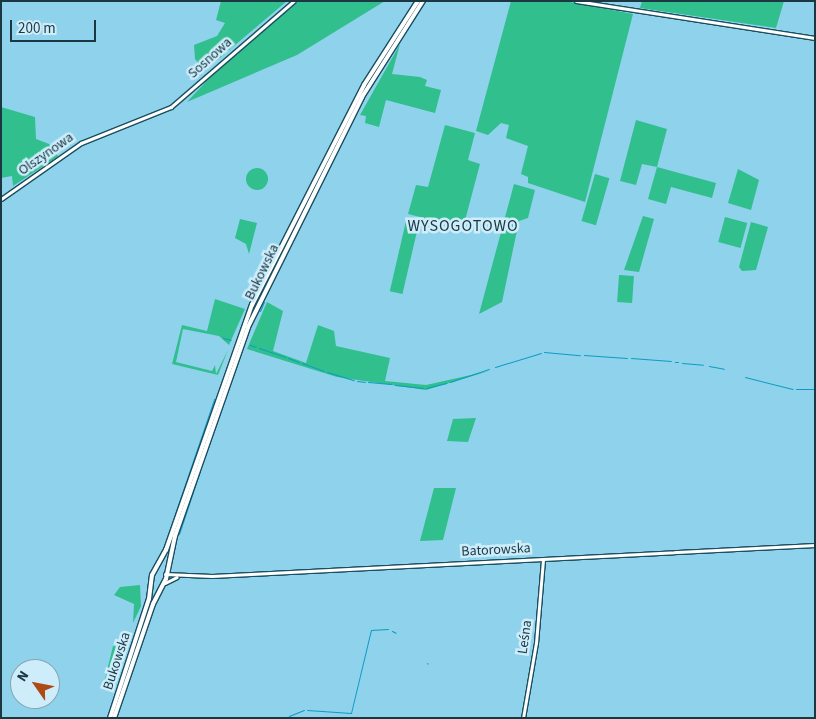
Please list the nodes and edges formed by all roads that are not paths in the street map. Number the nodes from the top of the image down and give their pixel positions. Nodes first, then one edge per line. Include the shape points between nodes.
1 (294, 1) edge
2 (418, 1) edge
3 (423, 1) edge
4 (576, 1) edge
5 (815, 38) edge
6 (136, 123) joint
7 (1, 199) edge
8 (815, 545) edge
9 (544, 559) junction
10 (157, 570) junction
11 (165, 574) junction
12 (178, 577) junction
13 (153, 582) junction
14 (163, 584) junction
15 (110, 718) edge
16 (114, 718) edge
17 (523, 718) edge

1 - 6 street, Sosnowa via 181,100
2 - 10 main road, Bukowska via 367,80 256,297
3 - 11 main road, Bukowska via 368,85 259,303 229,374
4 - 5 street
6 - 7 street, Olszynowa via 81,143
8 - 9 street, Batorowska
9 - 12 street, Batorowska
9 - 17 street, Leśna via 536,642
10 - 11 main road
10 - 13 main road, Bukowska
11 - 12 street, Batorowska
11 - 14 main road, Bukowska
12 - 14 street, Batorowska
13 - 14 main road
13 - 15 main road, Bukowska
14 - 16 main road, Bukowska

